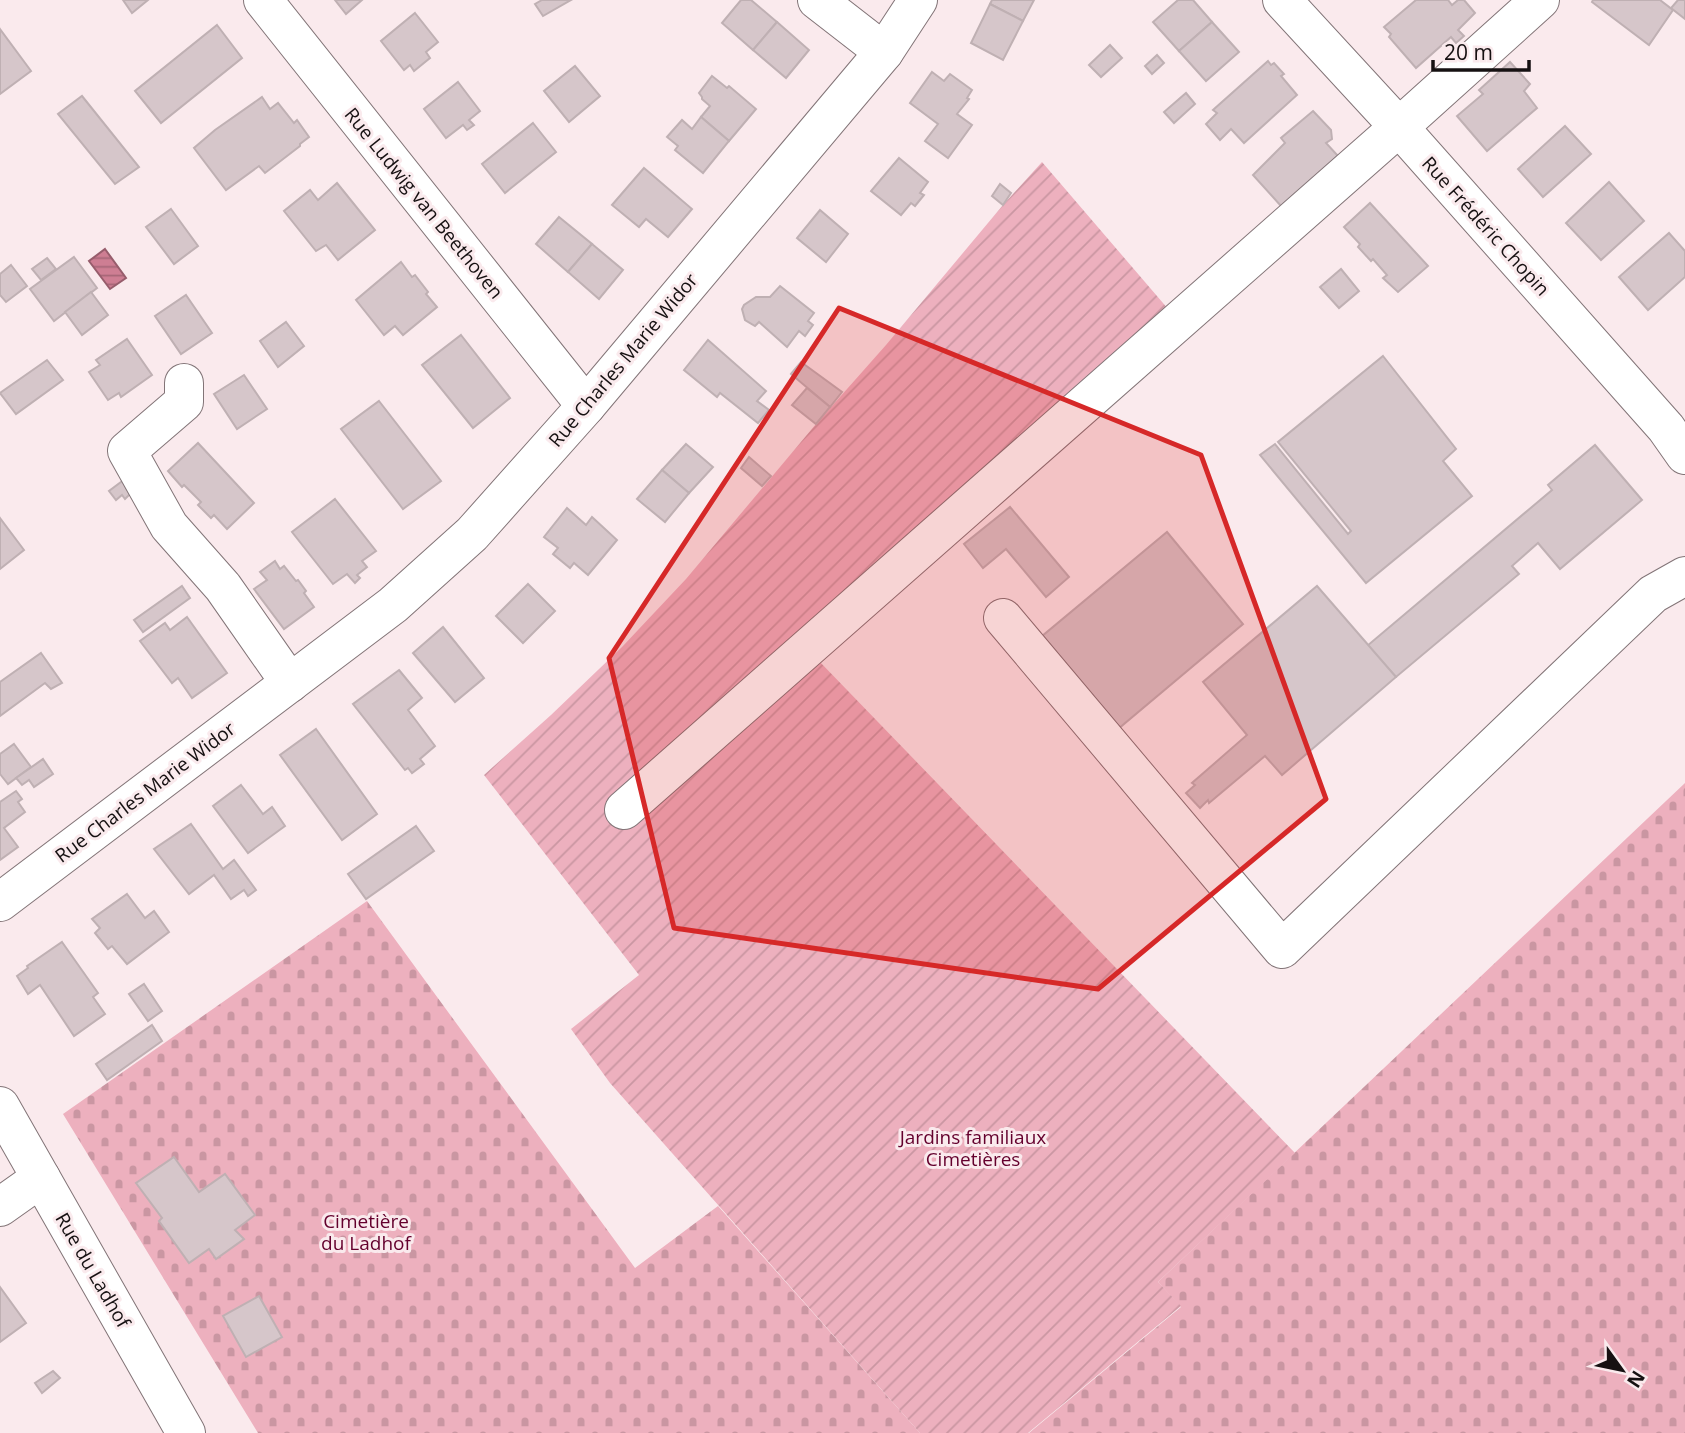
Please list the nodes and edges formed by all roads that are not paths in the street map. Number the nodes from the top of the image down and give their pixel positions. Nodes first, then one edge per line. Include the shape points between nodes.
1 (263, 0) edge
2 (817, 0) edge
3 (918, 0) edge
4 (1282, 0) edge
5 (1540, 0) edge
6 (884, 52) junction
7 (1399, 127) junction
8 (184, 383) dead end
9 (586, 406) junction
10 (1685, 455) edge
11 (1685, 576) edge
12 (1003, 618) dead end
13 (290, 683) junction
14 (624, 810) dead end
15 (0, 902) edge
16 (0, 1106) edge
17 (41, 1178) junction
18 (0, 1207) edge
19 (186, 1433) edge

1 - 9 street, Rue Ludwig van Beethoven
2 - 6 street
3 - 6 street, Rue Charles Marie Widor
4 - 7 street, Rue Frédéric Chopin
5 - 7 street
6 - 9 street, Rue Charles Marie Widor
7 - 10 street, Rue Frédéric Chopin
7 - 14 street
8 - 13 street via 184,402 127,451 169,526 223,587
9 - 13 street, Rue Charles Marie Widor via 472,534 393,605
11 - 12 street via 1653,594 1282,949
13 - 15 street, Rue Charles Marie Widor
16 - 17 street, Rue du Ladhof
17 - 18 street
17 - 19 street, Rue du Ladhof

